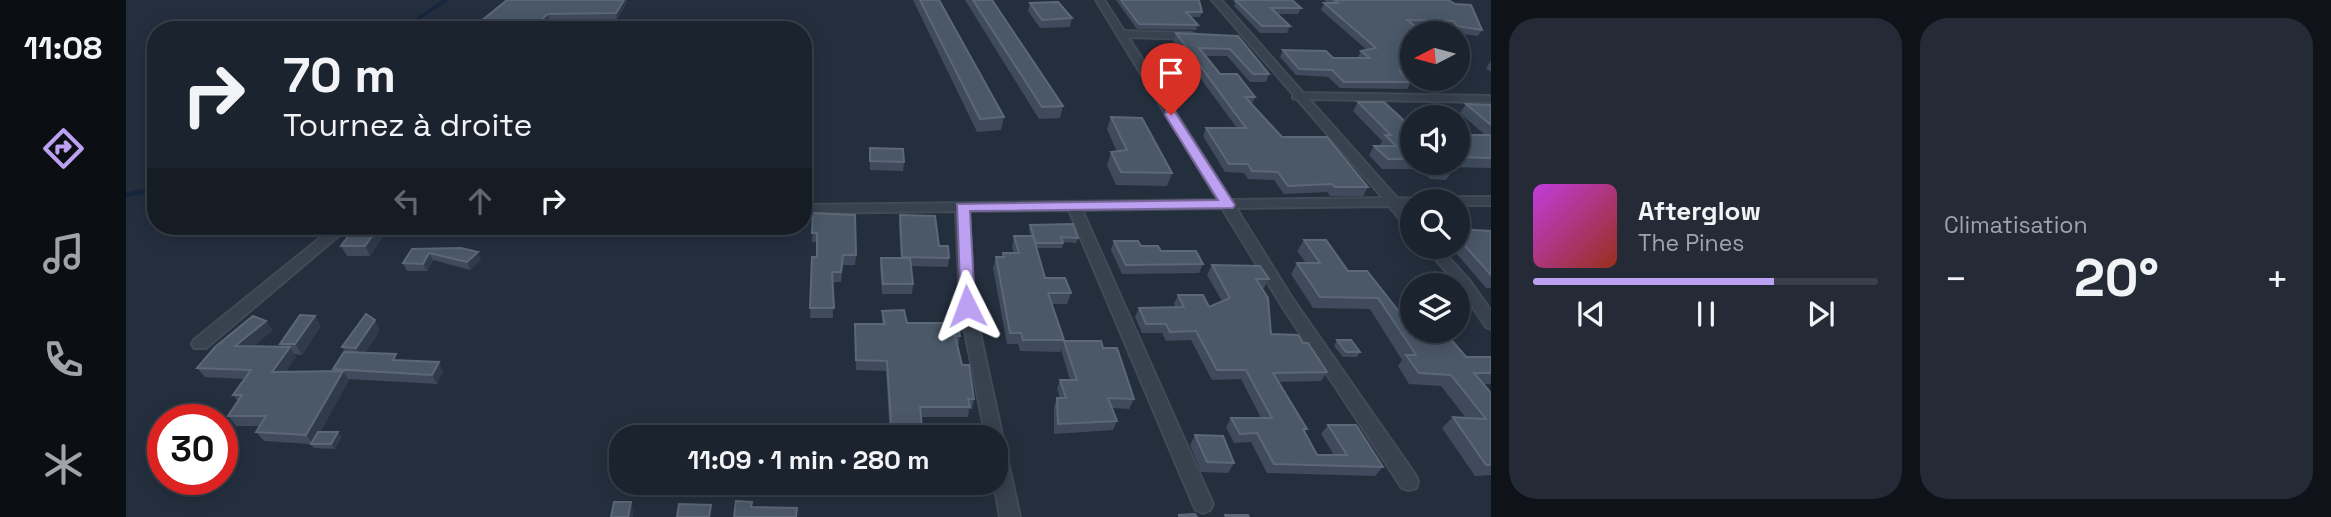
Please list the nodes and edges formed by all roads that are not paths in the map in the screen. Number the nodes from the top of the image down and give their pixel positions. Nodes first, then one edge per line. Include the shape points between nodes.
1 (1100, 0) edge
2 (1216, 0) edge
3 (1120, 34) junction
4 (1197, 36) edge
5 (1236, 37) edge
6 (1249, 37) junction
7 (1297, 96) junction
8 (1491, 99) edge
9 (1470, 201) edge
10 (1491, 201) edge
11 (1393, 202) junction
12 (1400, 202) edge
13 (1228, 205) junction
14 (1074, 206) junction
15 (962, 207) junction
16 (812, 209) edge
17 (1400, 210) edge
18 (332, 235) edge
19 (1442, 259) edge
20 (1491, 323) edge
21 (200, 344) dead end
22 (992, 425) edge
23 (1409, 482) dead end
24 (1006, 495) edge
25 (1203, 504) dead end
26 (1010, 517) edge

1 - 3 street
2 - 6 street
3 - 4 street
3 - 13 street
5 - 6 street
6 - 7 street
7 - 8 street
7 - 11 street
9 - 10 street
11 - 12 street
11 - 13 street
11 - 17 street
13 - 14 street
13 - 23 street via 1289,305
14 - 15 street
14 - 25 street
15 - 16 street
15 - 22 street via 967,306
18 - 21 street
19 - 20 street
24 - 26 street

